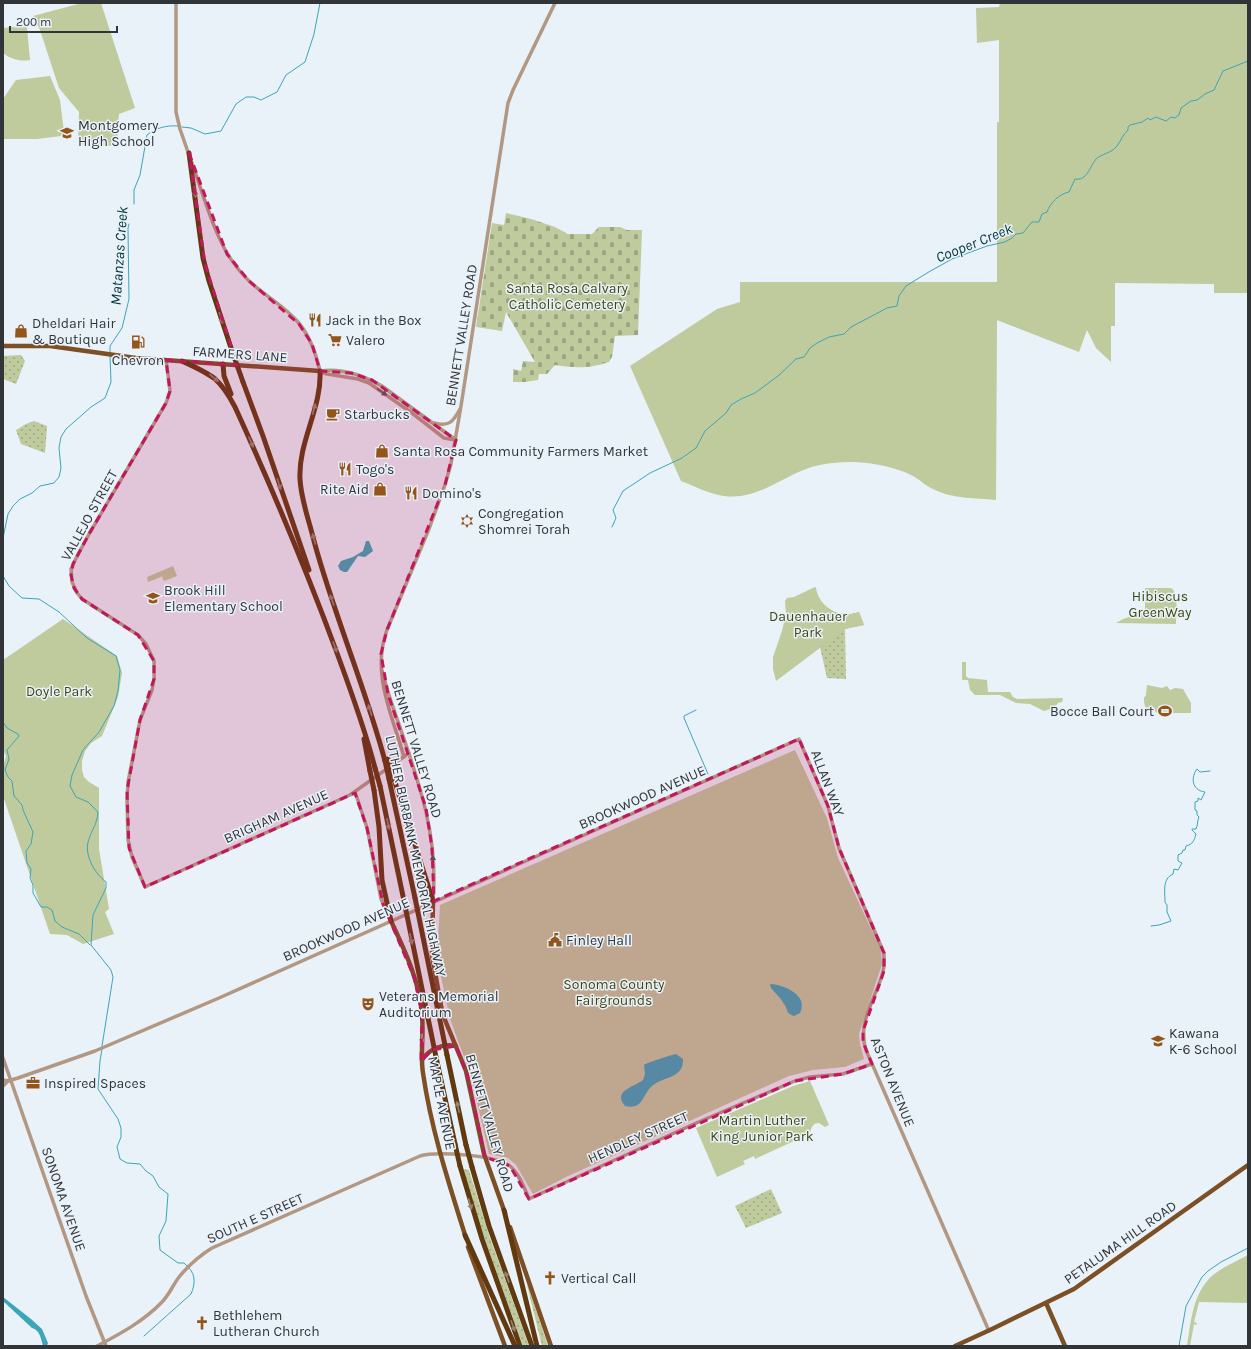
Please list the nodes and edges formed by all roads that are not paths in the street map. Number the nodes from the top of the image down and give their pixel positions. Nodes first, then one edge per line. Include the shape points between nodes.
1 (176, 3) edge
2 (554, 3) edge
3 (189, 153) junction
4 (3, 346) edge
5 (166, 360) junction
6 (182, 361) junction
7 (223, 364) junction
8 (320, 371) junction
9 (462, 406) junction
10 (235, 407) junction
11 (430, 422) junction
12 (456, 440) junction
13 (326, 622) junction
14 (381, 668) junction
15 (798, 739) joint
16 (409, 753) junction
17 (404, 757) junction
18 (373, 769) junction
19 (391, 778) junction
20 (355, 792) junction
21 (836, 836) joint
22 (145, 886) joint
23 (433, 901) junction
24 (391, 921) junction
25 (456, 1046) junction
26 (3, 1058) edge
27 (421, 1061) junction
28 (872, 1064) junction
29 (3, 1080) edge
30 (9, 1081) junction
31 (3, 1086) edge
32 (440, 1154) junction
33 (485, 1157) junction
34 (1248, 1165) edge
35 (529, 1199) joint
36 (504, 1210) junction
37 (465, 1235) junction
38 (1046, 1302) junction
39 (989, 1331) junction
40 (105, 1344) edge
41 (97, 1346) edge
42 (505, 1346) edge
43 (515, 1346) edge
44 (520, 1346) edge
45 (532, 1346) edge
46 (537, 1346) edge
47 (551, 1346) edge
48 (955, 1346) edge
49 (1065, 1346) edge

1 - 3 street via 177,118
2 - 9 street, BENNETT VALLEY ROAD via 508,103
3 - 8 street via 218,236 227,254 249,281 299,324 314,348
3 -> 13 highway, bridge via 203,258 209,281
4 - 5 main road, FARMERS LANE via 50,346
5 - 6 main road, FARMERS LANE
5 - 22 street, VALLEJO STREET via 170,391 166,403 73,564 71,575 74,588 82,599 138,635 146,644 154,661 152,690 140,720 127,800 129,848
6 - 7 main road, FARMERS LANE
6 -> 10 highway via 216,379 227,391
7 - 8 main road, FARMERS LANE
7 - 10 highway via 224,378
8 - 11 street, FARMERS LANE via 351,373 372,380
8 -> 12 street via 369,383 444,438
19 -> 8 highway, LUTHER BURBANK MEMORIAL HIGHWAY, bridge via 326,584 301,488 301,461 318,394
9 - 11 street via 450,423 440,425
9 - 12 street, BENNETT VALLEY ROAD
10 -> 13 highway via 288,527
11 - 12 street, FARMERS LANE
12 - 14 street, BENNETT VALLEY ROAD via 445,485 429,529 384,638
13 -> 18 highway, LUTHER BURBANK MEMORIAL HIGHWAY via 355,702
14 - 16 street, BENNETT VALLEY ROAD
14 - 17 street, BENNETT VALLEY ROAD via 386,701
15 - 21 street, ALLAN WAY via 828,806
15 - 23 street, BROOKWOOD AVENUE
16 - 17 street, BRIGHAM AVENUE
23 -> 16 street, BENNETT VALLEY ROAD via 435,878 429,824 420,784
17 - 20 street, BRIGHAM AVENUE
18 - 24 highway, bridge via 382,880
18 -> 44 highway, LUTHER BURBANK MEMORIAL HIGHWAY, bridge via 380,786 454,1144 482,1239
19 - 23 highway
45 -> 19 highway, LUTHER BURBANK MEMORIAL HIGHWAY, bridge via 491,1232 466,1145
20 - 22 street, BRIGHAM AVENUE
20 - 24 street, MAPLE AVENUE via 367,828 381,899
21 - 28 street, ASTON AVENUE via 884,953 884,971 863,1025 863,1042
23 - 24 street, BROOKWOOD AVENUE
23 - 25 main road, BENNETT VALLEY ROAD via 433,965 444,1016
24 -> 27 main road, MAPLE AVENUE via 409,962 420,1001
24 - 30 street, BROOKWOOD AVENUE via 106,1047
25 - 27 main road via 432,1050
25 - 33 main road, BENNETT VALLEY ROAD via 468,1078
26 - 30 street, SONOMA AVENUE
27 - 32 main road, MAPLE AVENUE
28 - 35 street, HENDLEY STREET via 844,1074 795,1081
28 - 39 street, ASTON AVENUE
29 - 30 street
30 - 31 street, BROOKWOOD AVENUE
30 - 40 street, SONOMA AVENUE
32 - 33 street, SOUTH E STREET
32 - 37 main road, MAPLE AVENUE
32 - 40 street, SOUTH E STREET via 423,1155 391,1168 212,1248 190,1264 161,1303
33 - 35 street, SOUTH E STREET via 510,1166
33 - 36 main road, BENNETT VALLEY ROAD
34 - 38 main road, PETALUMA HILL ROAD via 1086,1281 1066,1294
36 - 46 highway
36 - 47 main road, BENNETT VALLEY ROAD
37 - 42 main road, MAPLE AVENUE
37 - 43 highway
38 - 39 main road, PETALUMA HILL ROAD
38 - 49 main road
39 - 48 main road, PETALUMA HILL ROAD
40 - 41 street, SOUTH E STREET

